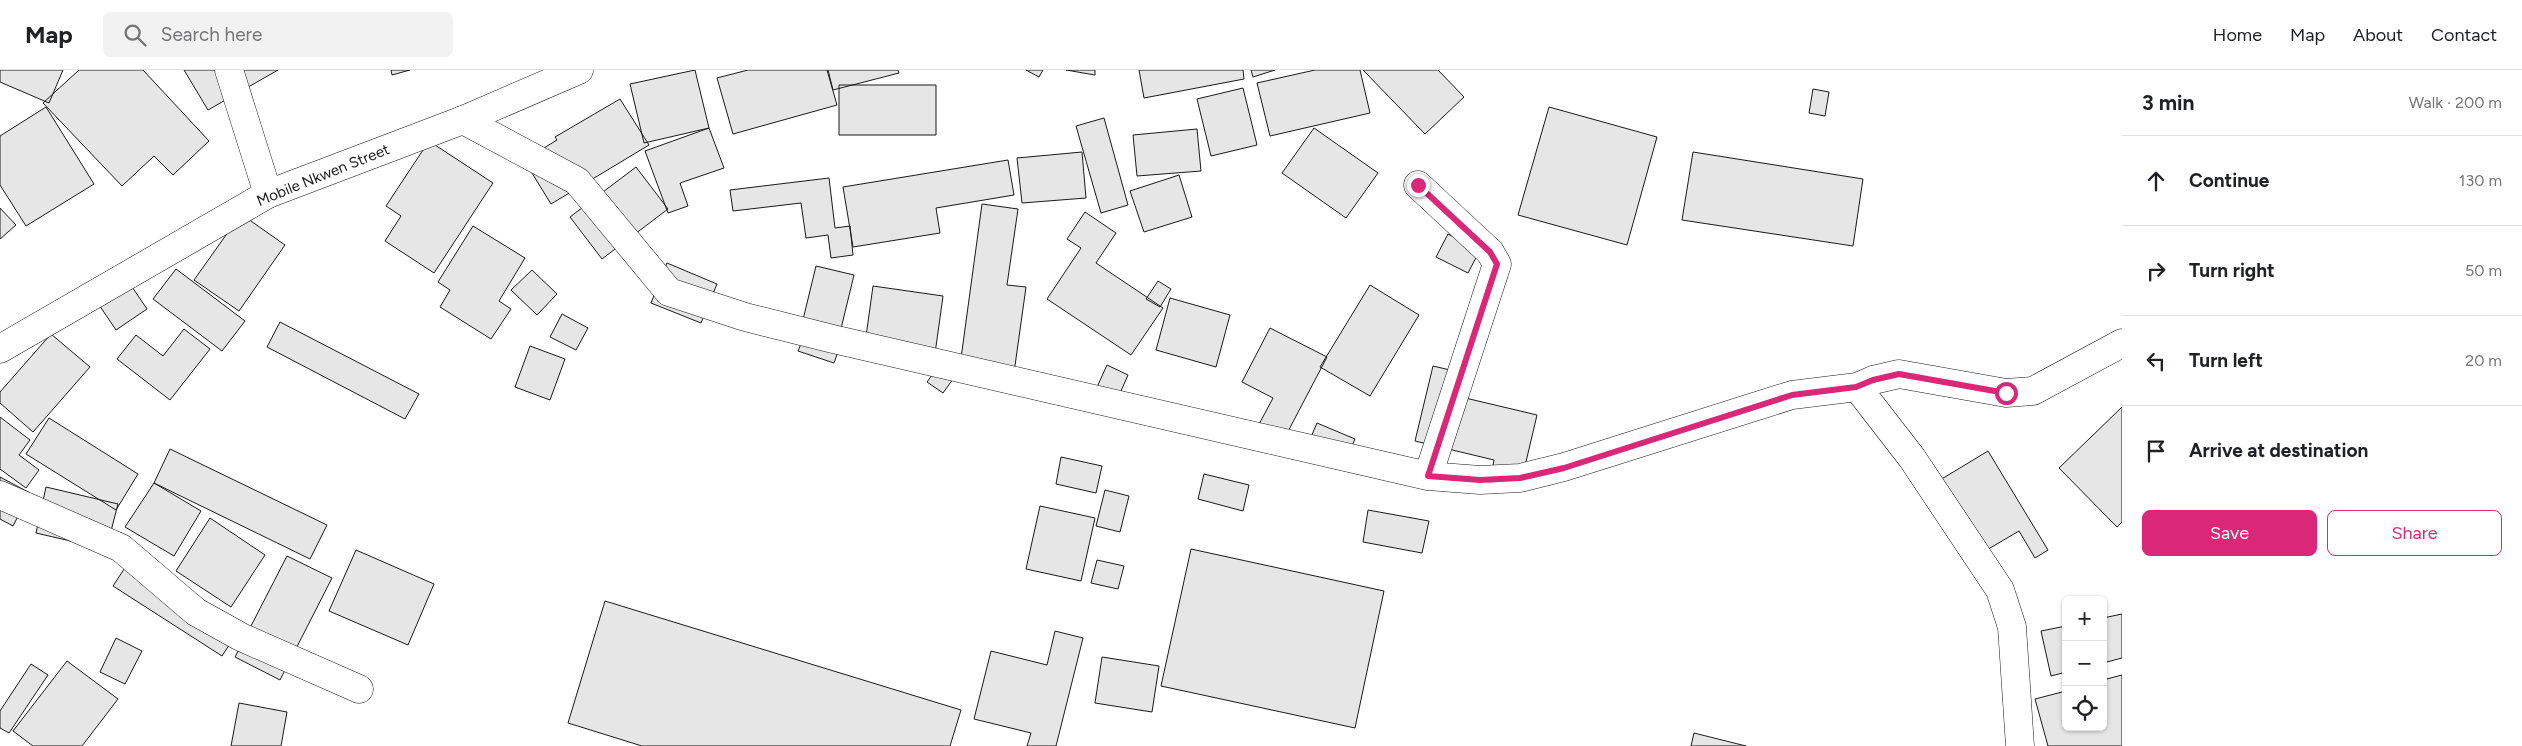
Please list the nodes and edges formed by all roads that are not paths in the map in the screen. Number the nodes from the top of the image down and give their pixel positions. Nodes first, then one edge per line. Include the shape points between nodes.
1 (228, 70) edge
2 (579, 70) edge
3 (463, 120) junction
4 (1418, 185) dead end
5 (268, 194) junction
6 (2122, 343) edge
7 (0, 349) edge
8 (1856, 387) junction
9 (1428, 476) junction
10 (0, 495) edge
11 (359, 689) dead end
12 (2020, 746) edge

1 - 5 main road
2 - 3 main road, Mobile Nkwen Street
3 - 5 main road, Mobile Nkwen Street
3 - 9 main road via 577,181 669,292 745,317 833,339
4 - 9 main road via 1490,252 1497,264
5 - 7 main road, Mobile Nkwen Street
6 - 8 main road via 2032,390 2006,393 1899,374
8 - 9 main road via 1792,395 1564,468 1520,478 1480,480
8 - 12 main road via 1912,458 2000,590 2012,627
10 - 11 main road via 121,548 196,612 241,637

